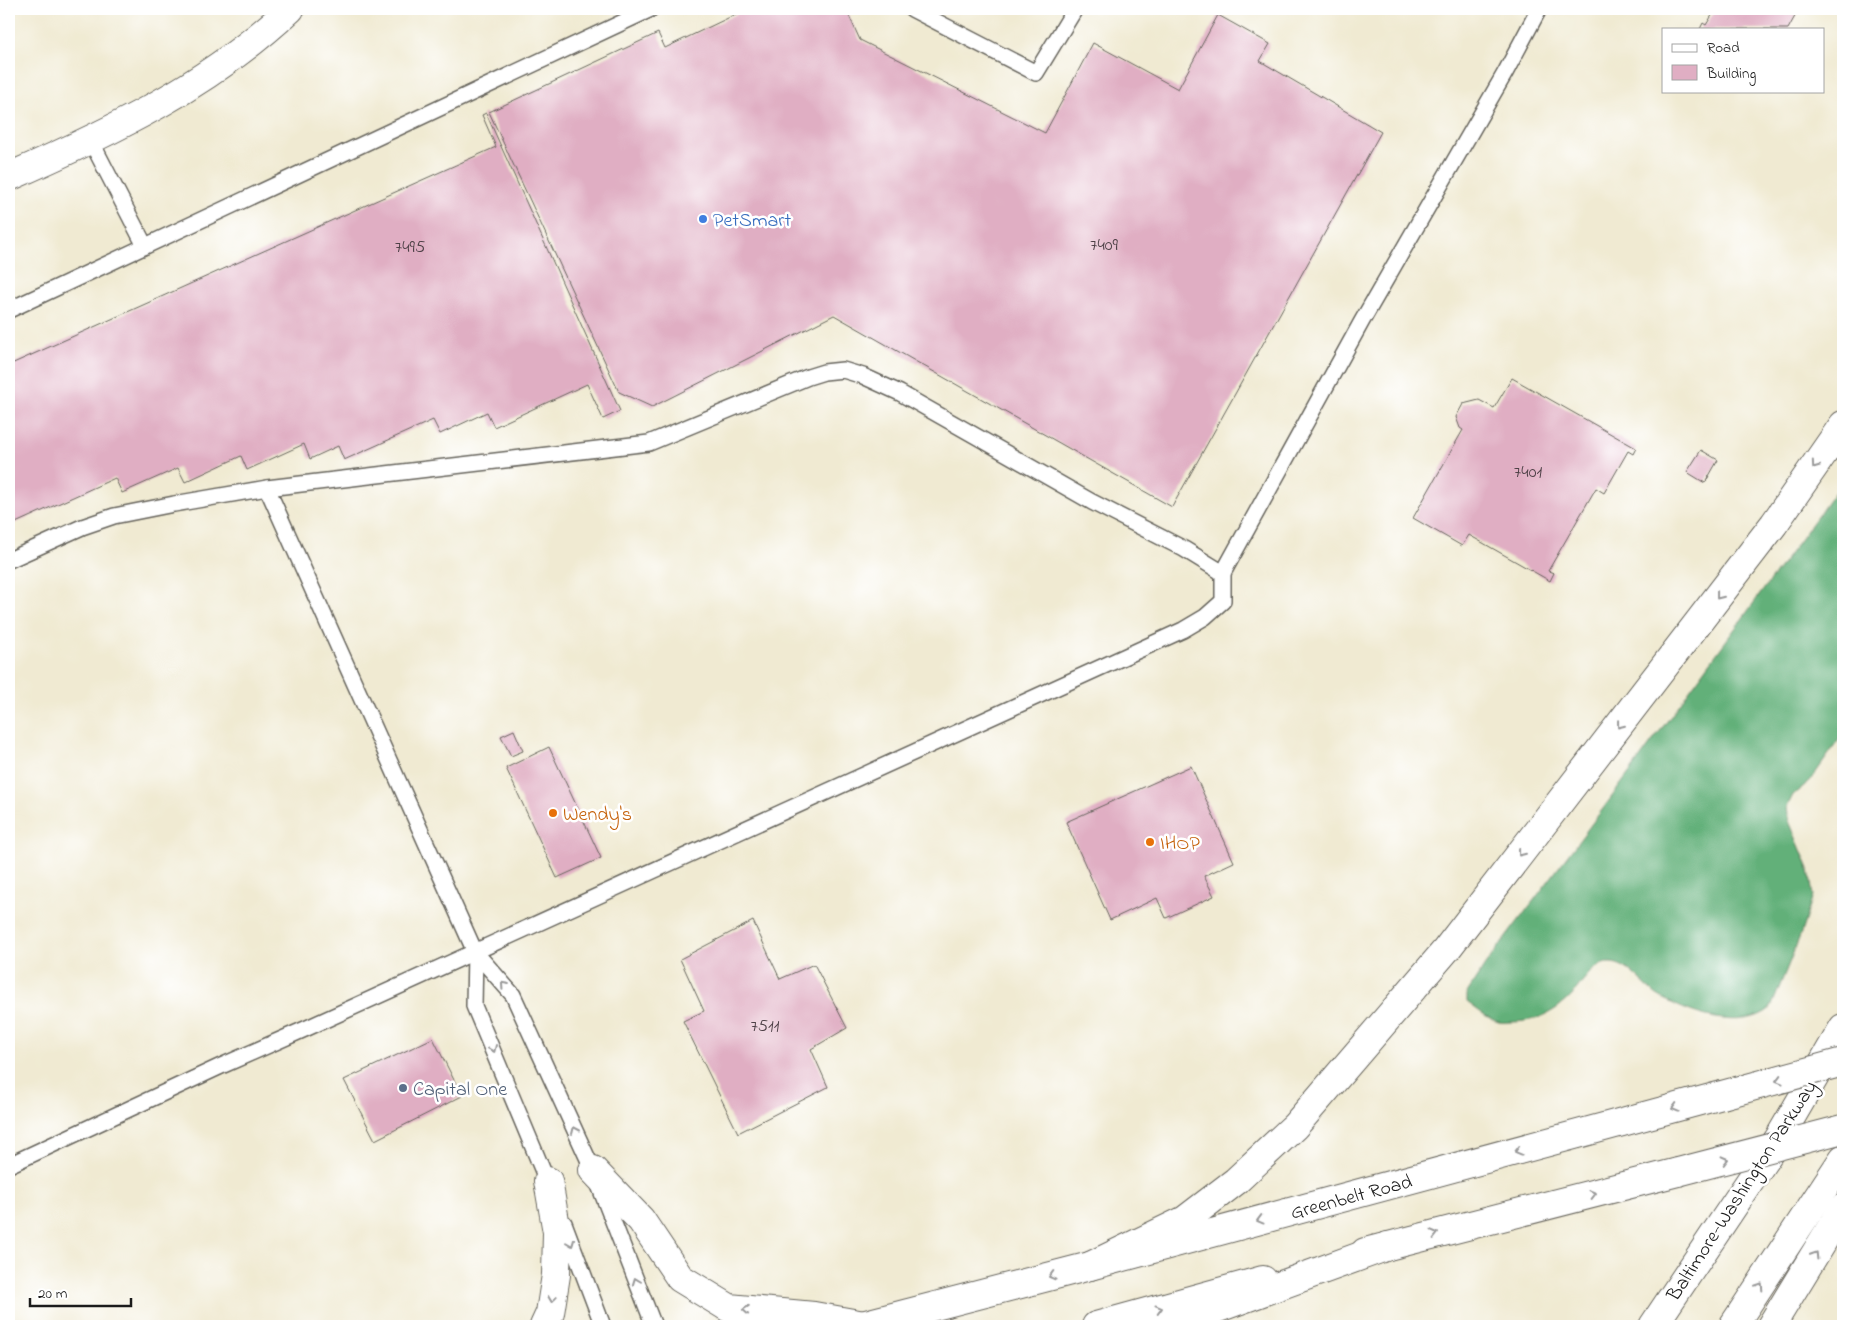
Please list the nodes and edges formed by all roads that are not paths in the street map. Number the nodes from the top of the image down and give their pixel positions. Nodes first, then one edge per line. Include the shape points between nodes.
1 (290, 9) edge
2 (651, 9) edge
3 (912, 9) edge
4 (1075, 9) edge
5 (1540, 9) edge
6 (91, 140) junction
7 (9, 177) edge
8 (145, 246) junction
9 (9, 310) edge
10 (1843, 425) edge
11 (267, 488) junction
12 (9, 560) edge
13 (1223, 573) junction
14 (475, 952) junction
15 (1843, 1028) edge
16 (1843, 1062) edge
17 (1843, 1129) edge
18 (1843, 1159) edge
19 (9, 1165) edge
20 (593, 1170) junction
21 (548, 1181) junction
22 (1843, 1208) edge
23 (1388, 1246) junction
24 (1090, 1266) junction
25 (544, 1326) edge
26 (604, 1326) edge
27 (654, 1326) edge
28 (861, 1326) edge
29 (1096, 1326) edge
30 (1169, 1326) edge
31 (1653, 1326) edge
32 (1733, 1326) edge
33 (1771, 1326) edge

1 - 6 main road via 226,62 181,92
2 - 8 lane
3 - 4 lane via 1036,73
5 - 13 lane
6 - 7 main road
6 - 8 lane
8 - 9 lane
10 -> 24 main road via 1774,524 1446,950 1295,1126 1236,1181 1185,1220
11 - 12 lane via 114,516
11 - 13 lane via 649,443 808,377 843,370 900,393
11 - 14 lane
13 - 14 lane via 1223,601 1206,617 1183,630
14 - 19 lane
20 -> 14 lane via 513,994
14 -> 21 lane via 474,1006
15 - 31 main road, Baltimore-Washington Parkway via 1779,1138
16 -> 24 main road, Greenbelt Road, bridge
23 -> 17 main road, bridge
32 -> 18 main road
27 -> 20 lane
28 -> 20 main road via 814,1316 729,1308 680,1278 641,1220
21 -> 25 main road via 557,1232 554,1284 550,1312
21 -> 26 lane
33 -> 22 main road
29 -> 23 main road
23 - 30 main road
24 -> 28 main road, Greenbelt Road

